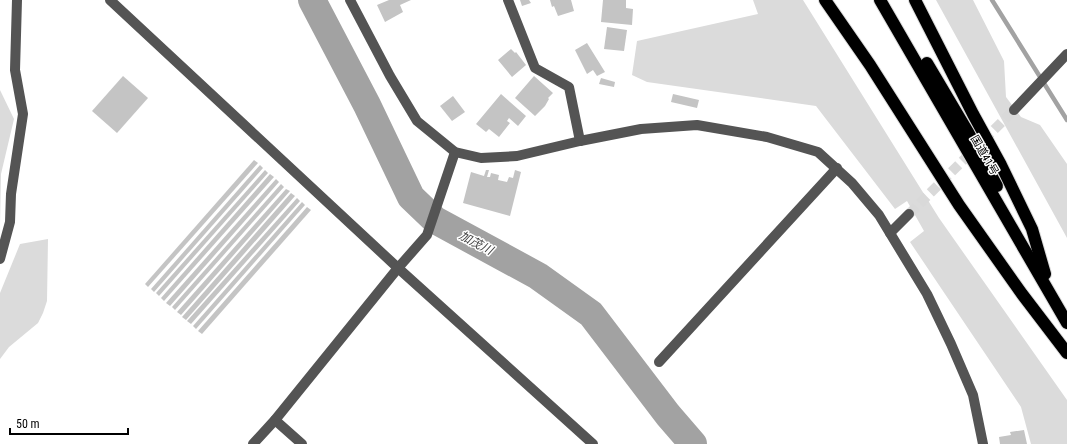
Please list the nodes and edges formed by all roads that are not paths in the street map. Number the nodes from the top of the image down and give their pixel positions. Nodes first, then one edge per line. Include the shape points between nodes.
1 (17, 0) edge
2 (110, 0) edge
3 (350, 0) edge
4 (508, 0) edge
5 (825, 0) edge
6 (880, 0) edge
7 (890, 0) edge
8 (915, 0) edge
9 (1067, 54) edge
10 (1014, 110) tunnel mouth
11 (580, 141) junction
12 (455, 152) junction
13 (837, 168) junction
14 (909, 214) tunnel mouth
15 (890, 233) junction
16 (0, 259) edge
17 (398, 268) junction
18 (1045, 274) junction
19 (1067, 310) edge
20 (1067, 323) edge
21 (1067, 352) edge
22 (659, 362) dead end
23 (275, 420) junction
24 (253, 444) edge
25 (302, 444) edge
26 (593, 444) edge
27 (983, 444) edge

1 - 16 street via 15,70 23,114 11,194 10,222
2 - 17 street
3 - 12 street via 417,121
4 - 11 street via 535,68 569,87
5 - 21 highway via 959,205
6 - 20 highway, 国道41号
7 - 18 highway, 国道41号 via 968,132
8 - 18 highway via 1032,229
9 - 10 street
11 - 12 street via 517,156 481,158
11 - 13 street via 641,129 697,125 767,137 818,152
12 - 17 street via 427,234
13 - 15 street via 852,183
13 - 22 street
14 - 15 street
15 - 27 street via 927,294 951,344 973,395
17 - 23 street
17 - 26 street
18 - 19 highway, 国道41号
23 - 24 street
23 - 25 street

